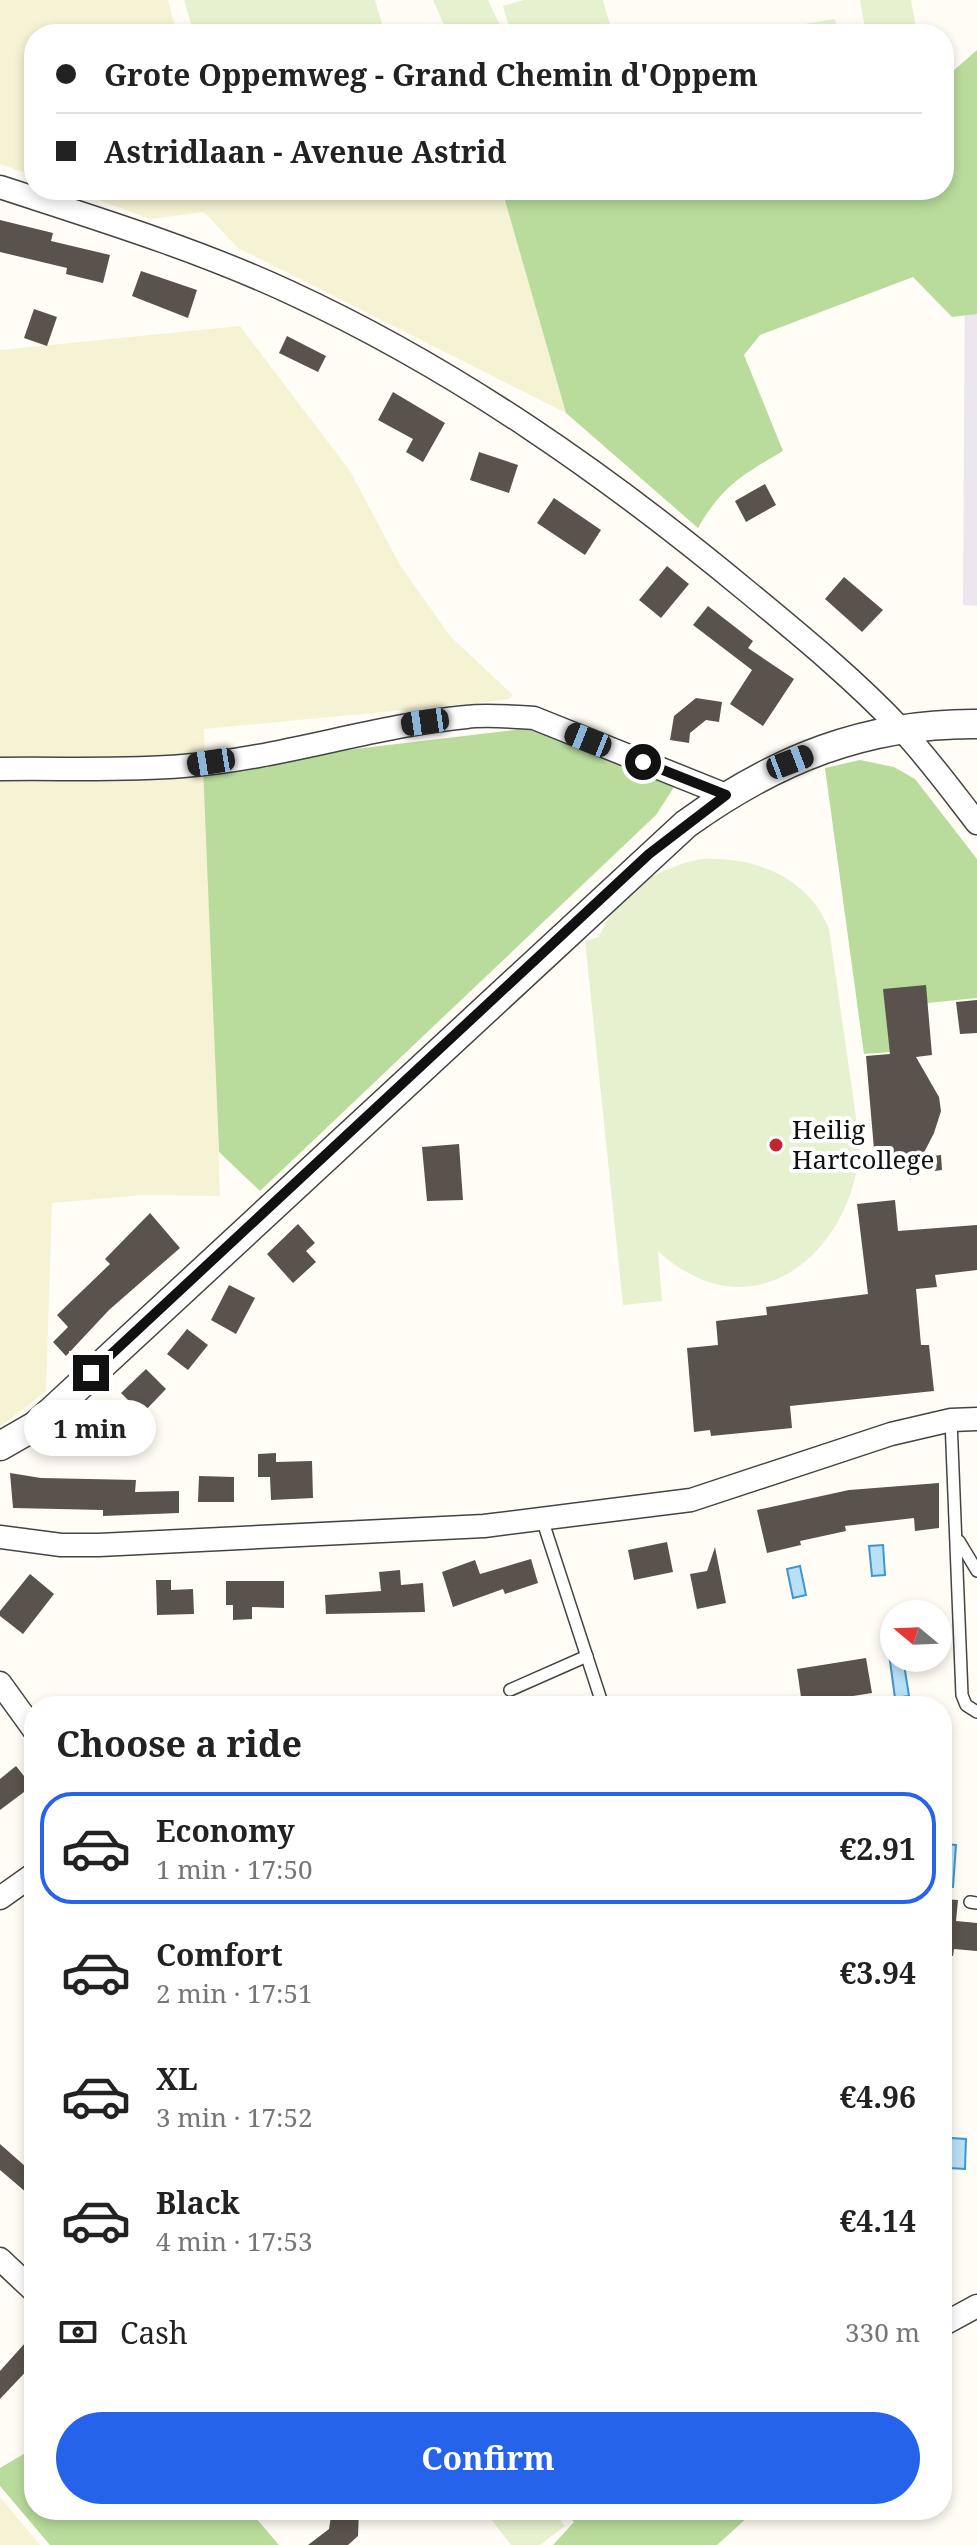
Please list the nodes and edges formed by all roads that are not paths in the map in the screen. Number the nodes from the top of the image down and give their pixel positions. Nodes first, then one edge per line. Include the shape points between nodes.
1 (0, 187) edge
2 (24, 195) edge
3 (40, 200) edge
4 (977, 724) edge
5 (901, 729) junction
6 (0, 769) edge
7 (726, 795) junction
8 (977, 823) edge
9 (977, 1419) edge
10 (951, 1420) junction
11 (0, 1446) edge
12 (542, 1519) junction
13 (0, 1537) edge
14 (957, 1540) junction
15 (977, 1571) edge
16 (587, 1656) junction
17 (0, 1683) edge
18 (510, 1690) dead end
19 (600, 1696) edge
20 (977, 1712) edge
21 (24, 1716) edge
22 (24, 1881) edge
23 (0, 1898) edge
24 (0, 2259) edge
25 (24, 2282) edge
26 (977, 2306) edge
27 (952, 2320) edge

1 - 2 street
3 - 5 street via 189,249 265,281 499,406 696,549
4 - 5 street
5 - 7 street via 835,745 767,771
5 - 8 street
6 - 7 street via 184,766 347,740 403,725 509,717 534,718
7 - 11 street via 649,854 53,1410
9 - 10 street
10 - 12 street via 891,1434 691,1500
10 - 14 lane
12 - 13 street via 306,1537 99,1545
12 - 16 lane
14 - 15 lane
14 - 20 lane via 962,1695
16 - 18 lane
16 - 19 lane
17 - 21 street
22 - 23 street
24 - 25 street
26 - 27 street

